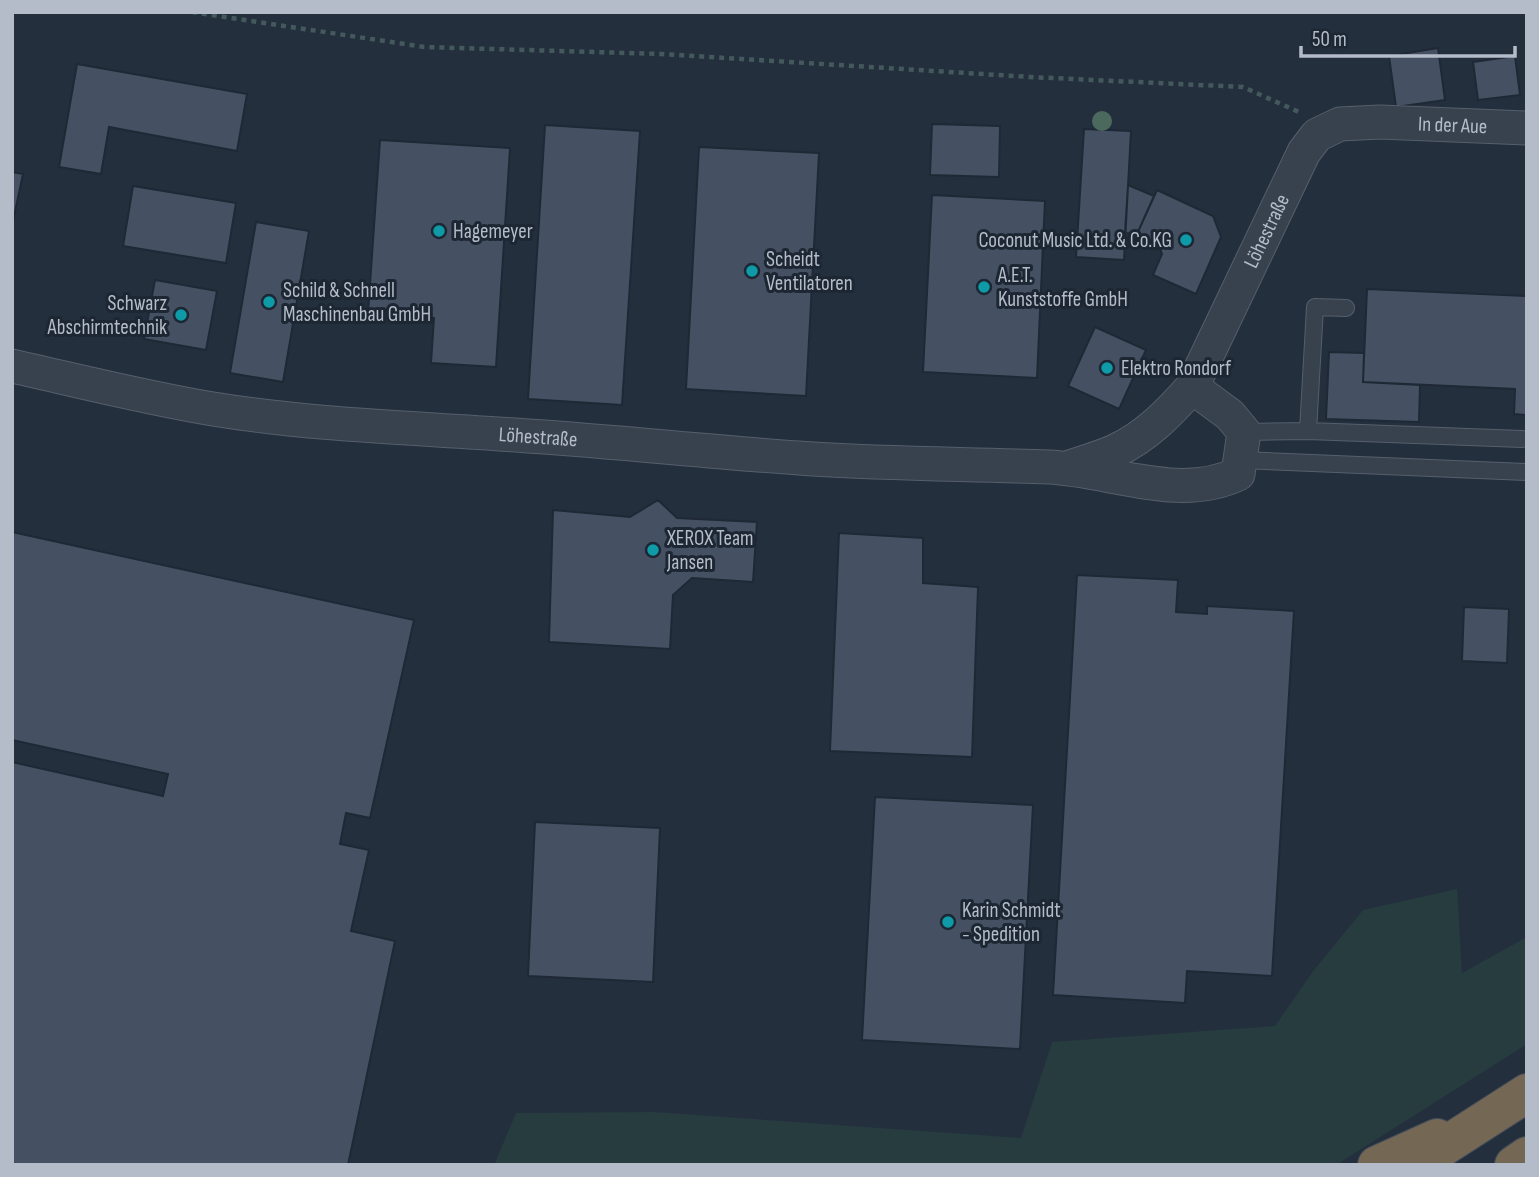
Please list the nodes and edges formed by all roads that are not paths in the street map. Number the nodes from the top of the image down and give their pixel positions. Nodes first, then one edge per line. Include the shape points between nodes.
1 (1527, 128) edge
2 (1317, 135) joint
3 (1346, 309) dead end
4 (12, 366) edge
5 (1192, 387) junction
6 (1308, 431) junction
7 (1522, 439) dead end
8 (1242, 446) junction
9 (1068, 468) junction
10 (1527, 472) edge
11 (1512, 1102) edge
12 (1527, 1156) edge
13 (1377, 1165) edge
14 (1415, 1165) edge
15 (1514, 1165) edge

1 - 2 street, In der Aue via 1380,122 1340,124
2 - 5 street, Löhestraße via 1304,152
3 - 6 lane via 1315,307
4 - 9 street, Löhestraße via 212,408 298,420 815,459
5 - 8 street via 1230,415
5 - 9 street, Löhestraße via 1148,431 1115,451
6 - 7 lane
6 - 8 lane
8 - 9 street, Löhestraße via 1238,474 1204,486
8 - 10 lane
11 - 13 highway
11 - 14 highway
12 - 15 highway

